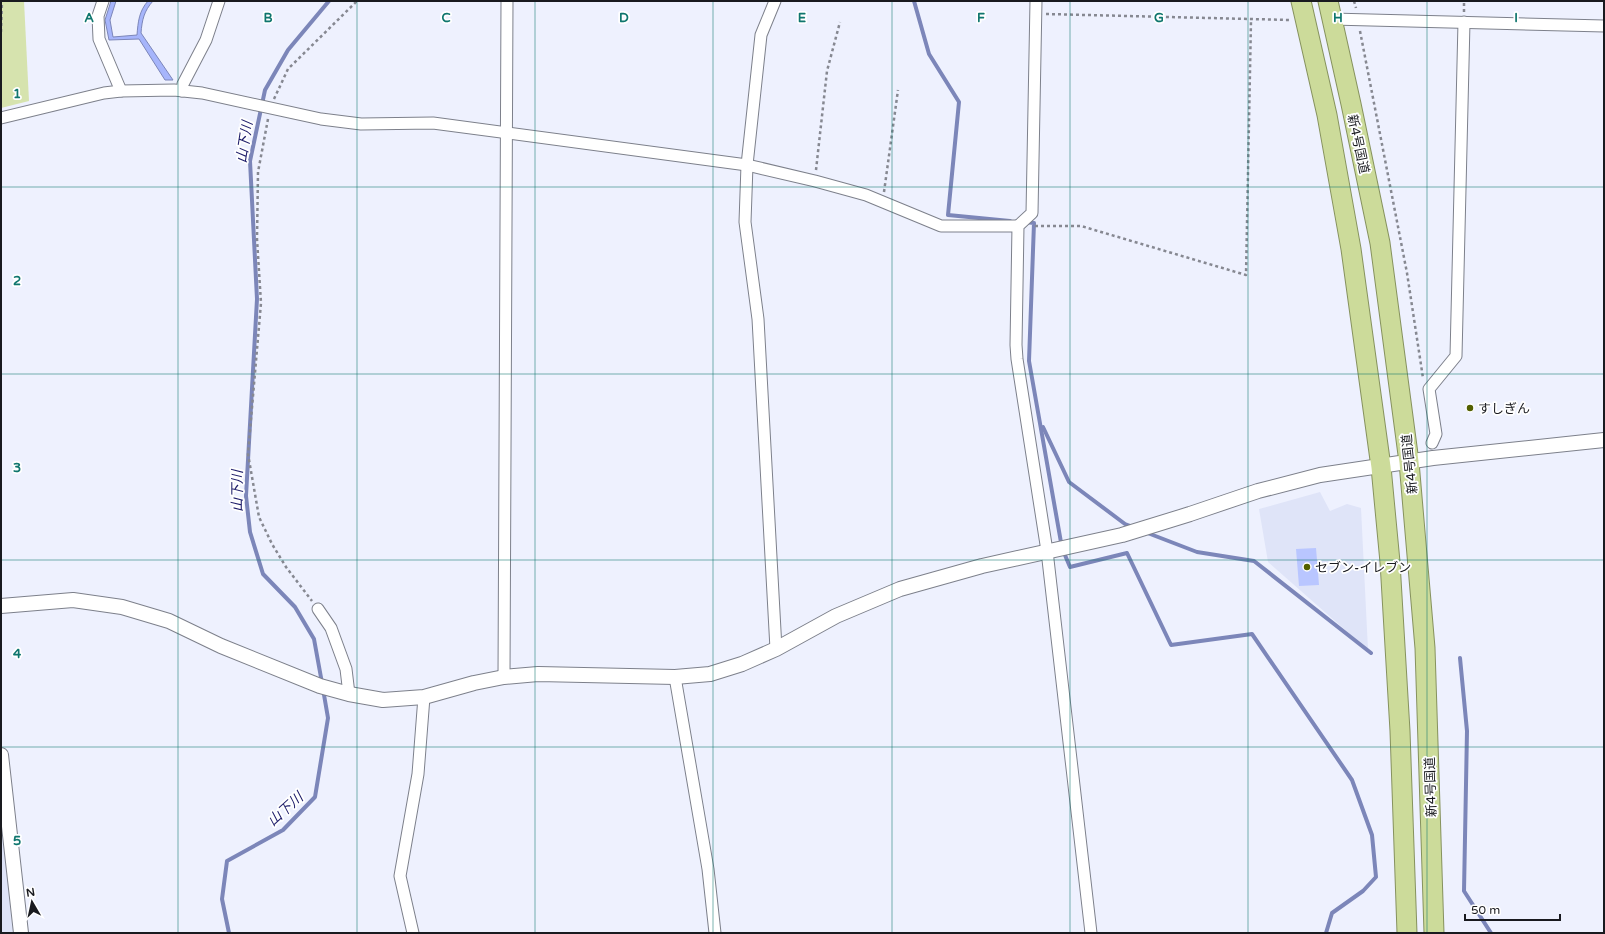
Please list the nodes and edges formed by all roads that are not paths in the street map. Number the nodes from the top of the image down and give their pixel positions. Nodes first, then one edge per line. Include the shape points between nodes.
1 (103, 1) edge
2 (219, 1) edge
3 (507, 1) edge
4 (775, 1) edge
5 (1036, 1) edge
6 (1301, 1) edge
7 (1330, 10) edge
8 (1464, 22) junction
9 (1604, 26) edge
10 (121, 91) junction
11 (182, 91) junction
12 (1, 118) edge
13 (507, 133) junction
14 (747, 165) junction
15 (1018, 226) junction
16 (1604, 440) edge
17 (1432, 443) dead end
18 (1409, 462) junction
19 (1381, 467) junction
20 (1047, 551) junction
21 (1, 606) edge
22 (318, 609) road end
23 (776, 649) junction
24 (504, 677) junction
25 (675, 677) junction
26 (349, 694) junction
27 (424, 697) junction
28 (1, 756) edge
29 (21, 933) edge
30 (413, 933) edge
31 (715, 933) edge
32 (1091, 933) edge
33 (1407, 933) edge
34 (1434, 933) edge

1 - 10 street via 98,16 99,39
2 - 11 street via 206,40 183,84
3 - 13 street
4 - 14 street via 761,35
5 - 15 street via 1032,213
6 - 19 highway, 新4号国道 via 1327,115 1351,249
7 - 8 street via 1358,19 1378,21
7 - 18 highway, 新4号国道 via 1380,243
8 - 9 street
8 - 17 street via 1456,356 1429,389 1436,434
10 - 11 street
10 - 12 street
11 - 13 street via 202,93 321,120 361,124 433,123
13 - 14 street
13 - 24 street
14 - 15 street via 866,195 941,226
14 - 23 street via 745,222 758,319
15 - 20 street via 1016,345
16 - 18 street
18 - 19 street
18 - 34 highway, 新4号国道 via 1425,648
19 - 20 street via 1320,475 1258,490 1122,535
19 - 33 highway, 新4号国道 via 1390,562 1400,731
20 - 23 street via 900,589 836,616
20 - 32 street
21 - 26 street via 73,600 122,607 169,621 221,646 320,686
22 - 26 street via 331,628 346,669
23 - 25 street via 710,674
24 - 25 street via 538,674
24 - 27 street
25 - 31 street via 708,870
26 - 27 street via 383,700
27 - 30 street via 418,774 400,876
28 - 29 street

